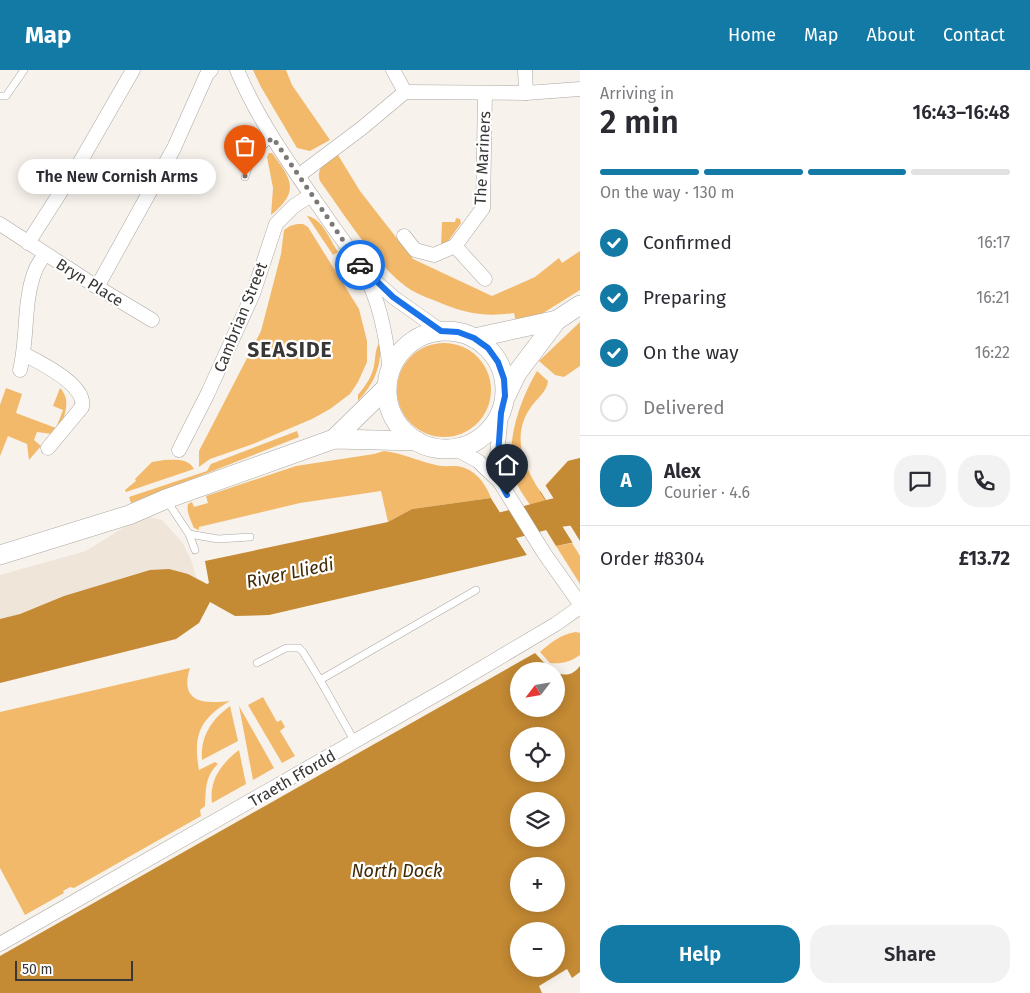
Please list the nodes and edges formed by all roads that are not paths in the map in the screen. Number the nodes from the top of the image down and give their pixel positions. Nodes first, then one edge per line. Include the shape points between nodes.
1 (24, 70) edge
2 (133, 70) edge
3 (211, 70) edge
4 (237, 70) edge
5 (393, 70) edge
6 (525, 70) edge
7 (580, 89) edge
8 (405, 92) junction
9 (485, 93) junction
10 (526, 93) junction
11 (0, 96) edge
12 (273, 138) junction
13 (245, 176) dead end
14 (298, 176) junction
15 (311, 194) junction
16 (0, 224) edge
17 (404, 236) dead end
18 (28, 243) junction
19 (455, 246) junction
20 (45, 254) junction
21 (363, 270) junction
22 (485, 279) dead end
23 (97, 287) junction
24 (580, 305) edge
25 (152, 320) dead end
26 (557, 320) junction
27 (441, 331) junction
28 (474, 338) junction
29 (24, 354) junction
30 (20, 370) dead end
31 (389, 379) junction
32 (503, 405) junction
33 (334, 439) junction
34 (417, 441) junction
35 (48, 448) dead end
36 (454, 448) junction
37 (179, 450) dead end
38 (500, 482) junction
39 (166, 499) junction
40 (189, 534) junction
41 (250, 537) dead end
42 (196, 550) dead end
43 (0, 556) edge
44 (476, 590) dead end
45 (580, 606) edge
46 (257, 663) dead end
47 (320, 680) junction
48 (355, 742) junction
49 (0, 944) edge

1 - 11 lane via 6,96
2 - 18 street
3 - 23 street via 174,148
4 - 12 street
5 - 8 street
6 - 10 street
7 - 10 street, The Mariners
8 - 9 street, The Mariners
8 - 14 street
9 - 10 street, The Mariners
9 - 19 street, The Mariners via 483,208
12 - 13 lane via 253,155
12 - 14 street
14 - 15 street
15 - 21 street
15 - 37 street, Cambrian Street via 276,224 253,294
16 - 18 street, Bryn Place
17 - 19 street via 415,250 434,255
18 - 20 street, Bryn Place
19 - 22 street
20 - 23 street, Bryn Place
20 - 29 street via 35,270 28,301
21 - 27 street via 393,297
21 - 31 street via 385,329
23 - 25 street, Bryn Place
24 - 26 main road
26 - 28 main road
26 - 32 main road via 518,372
27 - 28 main road via 458,332
27 - 31 main road via 424,335 409,344 398,356
28 - 32 main road via 488,348 498,362 504,379
29 - 30 street
29 - 35 street via 68,381 84,402
31 - 33 main road
31 - 34 main road via 389,403 395,419
32 - 36 main road via 492,428 478,440
32 - 38 street, Traeth Ffordd via 498,456
33 - 34 main road
33 - 39 main road
34 - 36 main road via 432,447
36 - 38 street, Traeth Ffordd via 478,461
38 - 45 street, Traeth Ffordd
39 - 40 lane
39 - 43 main road via 129,515
40 - 41 lane via 218,539
40 - 42 lane
44 - 47 lane
45 - 48 street, Traeth Ffordd via 556,624
46 - 47 lane via 286,648 299,648
47 - 48 lane
48 - 49 street, Traeth Ffordd

